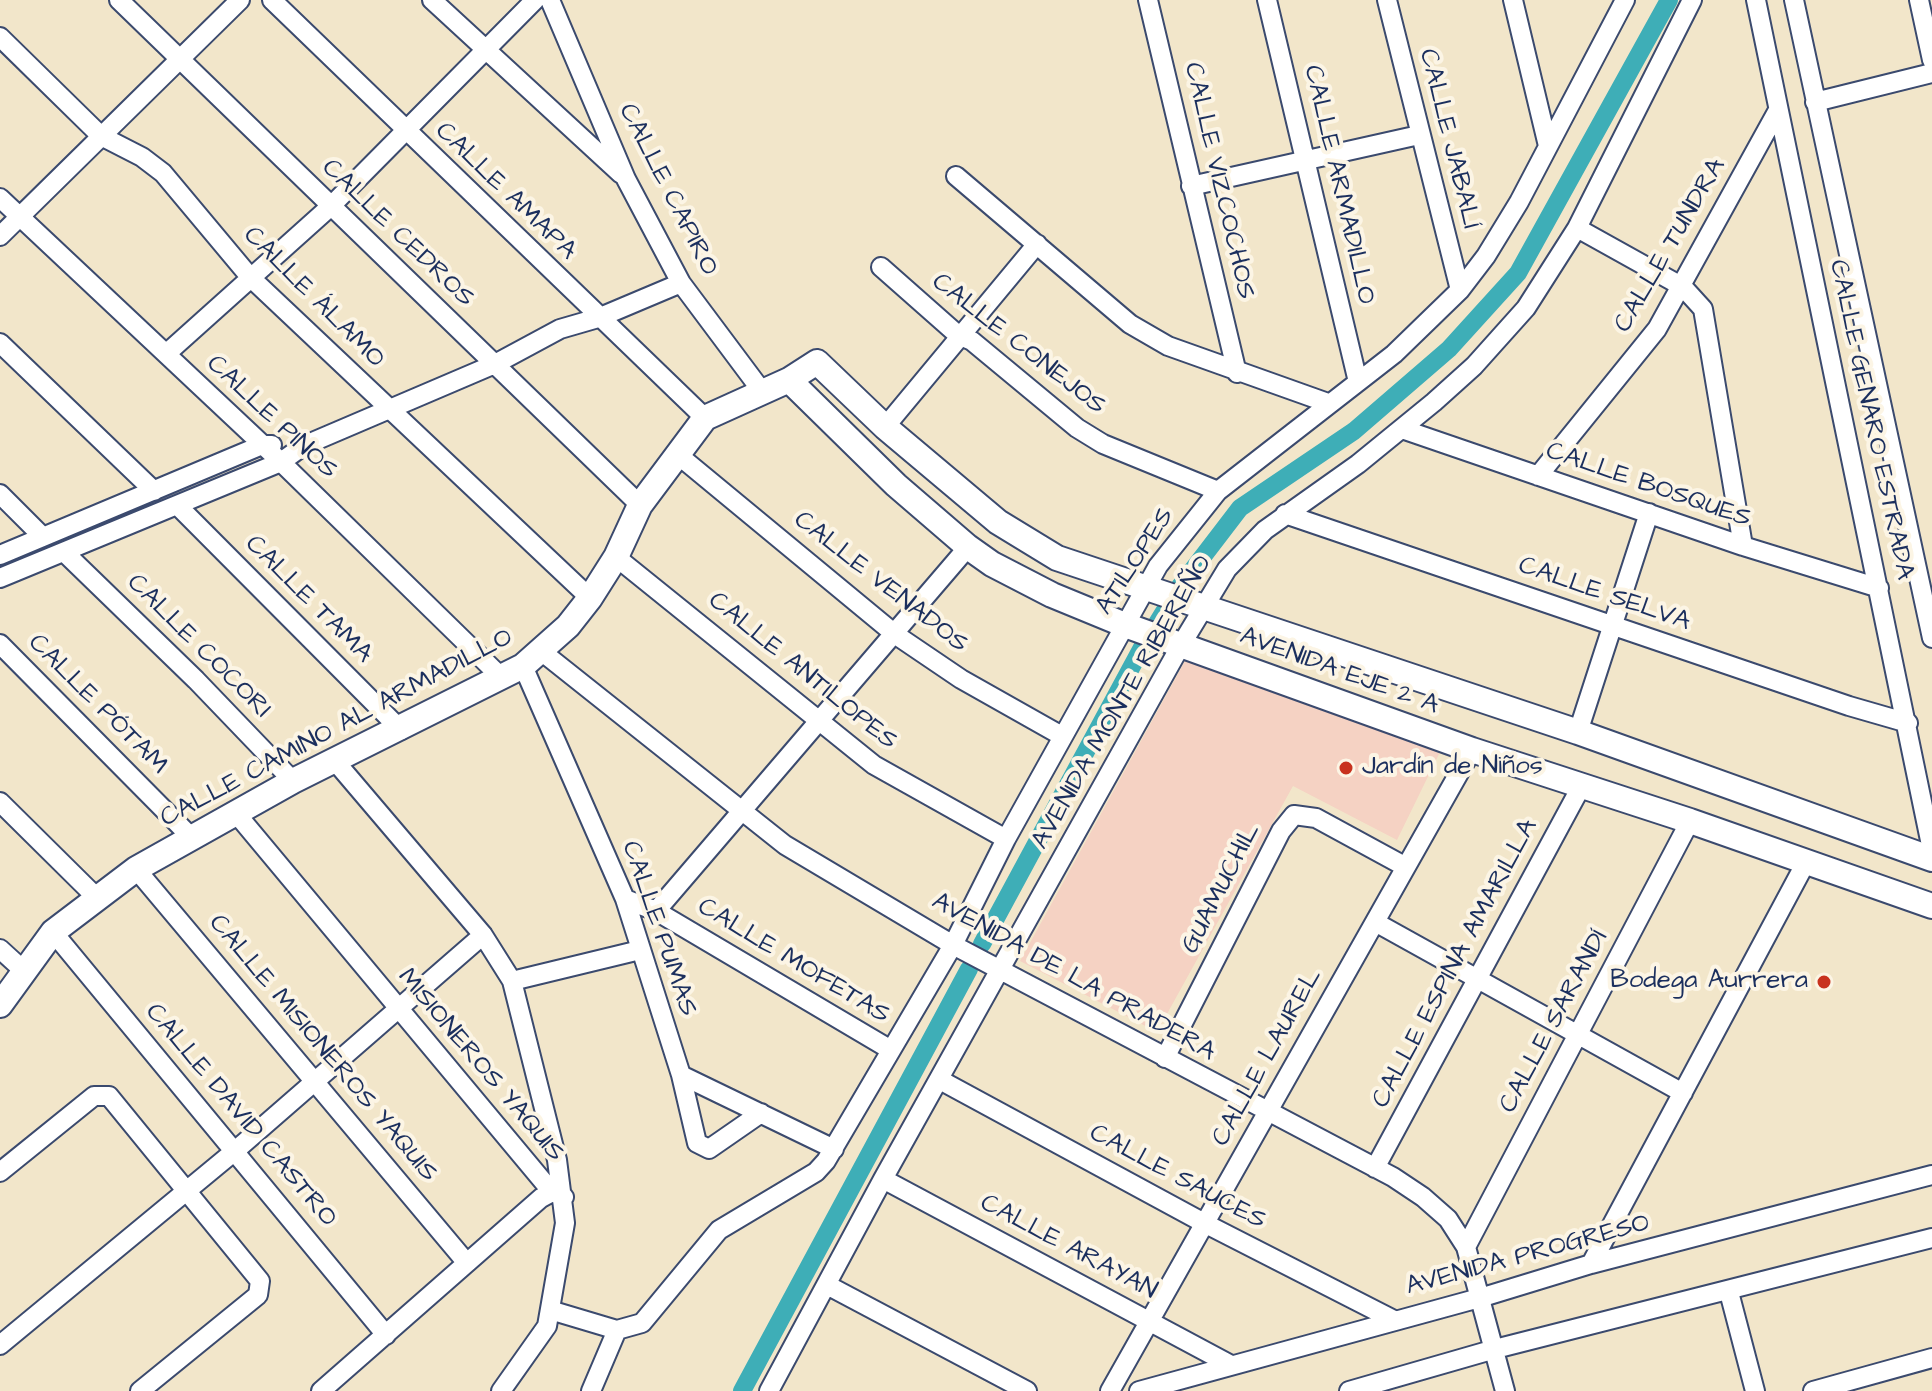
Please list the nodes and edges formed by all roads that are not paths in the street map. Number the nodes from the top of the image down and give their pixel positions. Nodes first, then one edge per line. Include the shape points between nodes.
1 (119, 0) edge
2 (240, 0) edge
3 (272, 0) edge
4 (432, 0) edge
5 (535, 0) edge
6 (550, 0) edge
7 (1148, 0) edge
8 (1267, 0) edge
9 (1387, 0) edge
10 (1513, 0) edge
11 (1625, 0) edge
12 (1692, 0) edge
13 (1756, 0) edge
14 (1794, 0) edge
15 (1919, 0) edge
16 (0, 37) edge
17 (486, 51) junction
18 (1932, 60) edge
19 (181, 61) junction
20 (1932, 73) edge
21 (1815, 102) junction
22 (1778, 110) junction
23 (407, 133) junction
24 (1419, 135) junction
25 (101, 136) junction
26 (1548, 146) junction
27 (1306, 161) junction
28 (956, 176) dead end
29 (626, 179) junction
30 (1191, 186) junction
31 (0, 198) edge
32 (331, 206) junction
33 (20, 216) junction
34 (1577, 228) junction
35 (0, 236) edge
36 (1037, 244) junction
37 (881, 267) dead end
38 (250, 277) junction
39 (681, 283) junction
40 (1683, 287) junction
41 (1460, 290) junction
42 (598, 318) junction
43 (958, 335) junction
44 (0, 343) edge
45 (166, 354) junction
46 (817, 362) joint
47 (495, 364) junction
48 (1237, 373) junction
49 (789, 380) junction
50 (1358, 382) junction
51 (761, 390) junction
52 (1328, 403) junction
53 (387, 410) junction
54 (705, 418) junction
55 (885, 427) junction
56 (1402, 429) junction
57 (262, 445) junction
58 (303, 446) junction
59 (677, 454) junction
60 (281, 462) junction
61 (1538, 476) junction
62 (154, 491) junction
63 (1218, 491) junction
64 (0, 494) edge
65 (640, 505) junction
66 (178, 506) junction
67 (1649, 513) junction
68 (1285, 514) junction
69 (42, 536) junction
70 (1743, 546) junction
71 (968, 547) junction
72 (64, 552) junction
73 (0, 555) edge
74 (616, 557) junction
75 (0, 578) edge
76 (1879, 588) junction
77 (1148, 589) junction
78 (590, 598) junction
79 (1203, 608) junction
80 (1125, 625) junction
81 (1612, 625) junction
82 (896, 635) junction
83 (1932, 638) edge
84 (0, 644) edge
85 (1181, 645) junction
86 (522, 665) junction
87 (821, 722) junction
88 (1908, 723) junction
89 (401, 730) junction
90 (1578, 732) junction
91 (1062, 736) junction
92 (1472, 750) junction
93 (335, 761) junction
94 (293, 781) junction
95 (1582, 785) junction
96 (0, 802) edge
97 (235, 812) junction
98 (743, 814) junction
99 (1690, 821) junction
100 (191, 837) junction
101 (1006, 839) junction
102 (1932, 850) edge
103 (1932, 859) edge
104 (1805, 864) junction
105 (1406, 867) junction
106 (136, 869) junction
107 (97, 898) junction
108 (625, 899) junction
109 (1932, 906) edge
110 (656, 911) junction
111 (1375, 922) junction
112 (53, 932) junction
113 (483, 935) junction
114 (953, 945) junction
115 (0, 949) edge
116 (640, 950) junction
117 (23, 970) junction
118 (1001, 970) junction
119 (1478, 977) junction
120 (512, 981) junction
121 (0, 1005) edge
122 (399, 1009) junction
123 (1579, 1034) junction
124 (891, 1050) junction
125 (1165, 1058) junction
126 (681, 1075) junction
127 (940, 1080) junction
128 (316, 1082) junction
129 (1683, 1093) junction
130 (761, 1113) junction
131 (1267, 1113) junction
132 (834, 1149) junction
133 (236, 1150) junction
134 (1375, 1168) junction
135 (0, 1172) edge
136 (1932, 1175) edge
137 (883, 1179) junction
138 (189, 1190) junction
139 (558, 1195) junction
140 (1204, 1223) junction
141 (1932, 1238) edge
142 (1466, 1247) junction
143 (466, 1262) junction
144 (1591, 1264) junction
145 (827, 1285) junction
146 (1729, 1292) junction
147 (1483, 1297) junction
148 (550, 1310) junction
149 (1392, 1319) junction
150 (1149, 1321) junction
151 (617, 1330) junction
152 (386, 1335) junction
153 (0, 1345) edge
154 (1495, 1349) junction
155 (1932, 1358) edge
156 (1229, 1364) junction
157 (776, 1389) edge
158 (140, 1391) edge
159 (321, 1391) edge
160 (501, 1391) edge
161 (591, 1391) edge
162 (1027, 1391) edge
163 (1110, 1391) edge
164 (1139, 1391) edge
165 (1349, 1391) edge
166 (1505, 1391) edge
167 (1755, 1391) edge
168 (1813, 1391) edge

1 - 19 street, CALLE CEDROS
2 - 19 street
3 - 23 street, CALLE AMAPA
4 - 17 street
5 - 17 street
6 - 29 street, CALLE CAPIRO
7 - 30 street, CALLE VIZCOCHOS
8 - 27 street, CALLE ARMADILLO
9 - 24 street, CALLE JABALÍ
10 - 26 street
11 - 26 street, ATILOPES
12 - 34 street, AVENIDA MONTE RIBEREÑO
13 - 22 street, CALLE GENARO ESTRADA
14 - 21 street, CALLE GENARO ESTRADA
15 - 18 street
16 - 25 street, CALLE ÁLAMO
17 - 23 street
17 - 29 street
19 - 25 street
19 - 32 street, CALLE CEDROS
20 - 21 street
21 - 83 street, CALLE GENARO ESTRADA
22 - 40 street, CALLE TUNDRA
22 - 76 street, CALLE GENARO ESTRADA
23 - 32 street
23 - 42 street, CALLE AMAPA
24 - 27 street
24 - 41 street, CALLE JABALÍ
25 - 33 street
25 - 38 street, CALLE ÁLAMO via 163,173
26 - 41 street, ATILOPES via 1486,256
27 - 30 street
27 - 50 street, CALLE ARMADILLO
28 - 36 street
29 - 39 street, CALLE CAPIRO
30 - 48 street, CALLE VIZCOCHOS
31 - 33 street, CALLE PINOS
32 - 38 street
32 - 47 street, CALLE CEDROS
33 - 35 street
33 - 45 street, CALLE PINOS
34 - 40 street
34 - 56 street, AVENIDA MONTE RIBEREÑO via 1526,308 1474,366
36 - 43 street
36 - 48 street via 1130,324 1168,346
37 - 43 street, CALLE CONEJOS
38 - 45 street
38 - 53 street, CALLE ÁLAMO
39 - 42 street
39 - 51 street, CALLE CAPIRO
40 - 61 street, CALLE TUNDRA via 1644,348
40 - 70 street via 1700,305 1707,325
41 - 50 street, ATILOPES
42 - 47 street via 560,329
42 - 54 street, CALLE AMAPA
43 - 55 street
43 - 63 street, CALLE CONEJOS via 1103,444
44 - 62 street
45 - 57 street, CALLE PINOS
46 - 49 street, CALLE CAMINO AL ARMADILLO
46 - 55 street, AVENIDA EJE 2 A
47 - 53 street
47 - 65 street, CALLE CEDROS
48 - 52 street
49 - 51 street, CALLE CAMINO AL ARMADILLO
49 - 71 street, AVENIDA EJE 2 A
50 - 52 street, ATILOPES
51 - 54 street, CALLE CAMINO AL ARMADILLO
52 - 63 street, ATILOPES
53 - 58 street
53 - 78 street, CALLE ÁLAMO
54 - 59 street, CALLE CAMINO AL ARMADILLO
55 - 77 street, AVENIDA EJE 2 A via 1008,528 1057,558
56 - 61 street, CALLE BOSQUES
56 - 68 street, AVENIDA MONTE RIBEREÑO
57 - 58 street
57 - 60 street, CALLE PINOS
57 - 62 street
58 - 60 street
59 - 65 street, CALLE CAMINO AL ARMADILLO
59 - 82 street, CALLE VENADOS
60 - 66 street
60 - 86 street, CALLE PINOS
61 - 67 street, CALLE BOSQUES
62 - 69 street
63 - 77 street, ATILOPES via 1158,566
64 - 69 street
65 - 74 street, CALLE CAMINO AL ARMADILLO
66 - 72 street
66 - 89 street, CALLE TAMA
67 - 70 street, CALLE BOSQUES
67 - 81 street
68 - 79 street, AVENIDA MONTE RIBEREÑO via 1227,569
68 - 81 street, CALLE SELVA
69 - 73 street
70 - 76 street, CALLE BOSQUES
71 - 80 street, AVENIDA EJE 2 A via 1022,582
71 - 82 street
72 - 75 street
72 - 94 street, CALLE COCORI
74 - 78 street, CALLE CAMINO AL ARMADILLO
74 - 87 street, CALLE ANTILOPES
76 - 88 street, CALLE GENARO ESTRADA
77 - 79 street, AVENIDA EJE 2 A
77 - 80 street, ATILOPES
78 - 86 street, CALLE CAMINO AL ARMADILLO
79 - 85 street, AVENIDA MONTE RIBEREÑO
79 - 90 street, AVENIDA EJE 2 A
80 - 85 street, AVENIDA EJE 2 A
80 - 91 street, ATILOPES
81 - 88 street, CALLE SELVA
81 - 90 street
82 - 87 street
82 - 91 street, CALLE VENADOS
84 - 100 street, CALLE PÓTAM
85 - 92 street, AVENIDA EJE 2 A
85 - 118 street, AVENIDA MONTE RIBEREÑO
86 - 89 street, CALLE CAMINO AL ARMADILLO
86 - 98 street, AVENIDA DE LA PRADERA
86 - 108 street, CALLE PUMAS
87 - 98 street
87 - 101 street, CALLE ANTILOPES via 874,765
88 - 102 street, CALLE GENARO ESTRADA
89 - 93 street, CALLE CAMINO AL ARMADILLO
90 - 103 street, AVENIDA EJE 2 A
91 - 101 street, ATILOPES
92 - 95 street, AVENIDA EJE 2 A
92 - 105 street, CALLE LAUREL
93 - 94 street, CALLE CAMINO AL ARMADILLO
93 - 113 street
94 - 97 street, CALLE CAMINO AL ARMADILLO
95 - 99 street, AVENIDA EJE 2 A
95 - 119 street, CALLE ESPINA AMARILLA
96 - 107 street
97 - 100 street, CALLE CAMINO AL ARMADILLO
97 - 122 street, MISIONEROS YAQUIS
98 - 110 street
98 - 114 street, AVENIDA DE LA PRADERA via 785,845
99 - 104 street, AVENIDA EJE 2 A
99 - 123 street, CALLE SARANDÍ
100 - 106 street, CALLE CAMINO AL ARMADILLO
101 - 114 street, ATILOPES
104 - 109 street, AVENIDA EJE 2 A
104 - 129 street
105 - 111 street, CALLE LAUREL
105 - 125 street, GUAMUCHIL via 1316,818 1294,815
106 - 107 street, CALLE CAMINO AL ARMADILLO
106 - 128 street, CALLE MISIONEROS YAQUIS
107 - 112 street, CALLE CAMINO AL ARMADILLO
108 - 110 street, CALLE MOFETAS
108 - 116 street, CALLE PUMAS
110 - 124 street, CALLE MOFETAS
111 - 119 street
111 - 131 street, CALLE LAUREL
112 - 117 street, CALLE CAMINO AL ARMADILLO
112 - 133 street, CALLE DAVID CASTRO
113 - 120 street
113 - 122 street
114 - 118 street, AVENIDA DE LA PRADERA
114 - 124 street, ATILOPES
115 - 117 street
116 - 120 street
116 - 126 street, CALLE PUMAS
117 - 121 street, CALLE CAMINO AL ARMADILLO
118 - 125 street, AVENIDA DE LA PRADERA
118 - 127 street, AVENIDA MONTE RIBEREÑO
119 - 123 street
119 - 134 street, CALLE ESPINA AMARILLA
120 - 139 street
122 - 128 street
122 - 139 street, MISIONEROS YAQUIS
123 - 129 street
123 - 142 street, CALLE SARANDÍ
124 - 132 street, ATILOPES
125 - 131 street, AVENIDA DE LA PRADERA
126 - 130 street
126 - 130 street, CALLE PUMAS via 700,1147 709,1149
127 - 137 street, AVENIDA MONTE RIBEREÑO
127 - 140 street, CALLE SAUCES
128 - 133 street
128 - 143 street, CALLE MISIONEROS YAQUIS
129 - 144 street
130 - 132 street
131 - 134 street, AVENIDA DE LA PRADERA
131 - 140 street, CALLE LAUREL
132 - 151 street, ATILOPES via 816,1172 719,1230 642,1323
133 - 138 street
133 - 152 street, CALLE DAVID CASTRO
134 - 142 street, AVENIDA DE LA PRADERA via 1435,1207
135 - 138 street via 103,1094
136 - 144 street, AVENIDA PROGRESO
137 - 145 street, AVENIDA MONTE RIBEREÑO
137 - 150 street, CALLE ARAYAN
138 - 153 street
138 - 158 street via 261,1289
139 - 143 street, MISIONEROS YAQUIS
139 - 148 street via 565,1223
140 - 149 street, CALLE SAUCES
140 - 150 street, CALLE LAUREL
141 - 146 street
142 - 147 street, AVENIDA DE LA PRADERA
143 - 152 street, MISIONEROS YAQUIS
144 - 147 street, AVENIDA PROGRESO
145 - 157 street, AVENIDA MONTE RIBEREÑO
145 - 162 street
146 - 154 street
146 - 167 street
147 - 149 street, AVENIDA PROGRESO
147 - 154 street, AVENIDA DE LA PRADERA
148 - 151 street
148 - 160 street via 543,1335
149 - 156 street, AVENIDA PROGRESO
150 - 156 street, CALLE ARAYAN
150 - 163 street, CALLE LAUREL
151 - 161 street
152 - 159 street, MISIONEROS YAQUIS
154 - 165 street
154 - 166 street, AVENIDA DE LA PRADERA
155 - 168 street
156 - 164 street, AVENIDA PROGRESO

